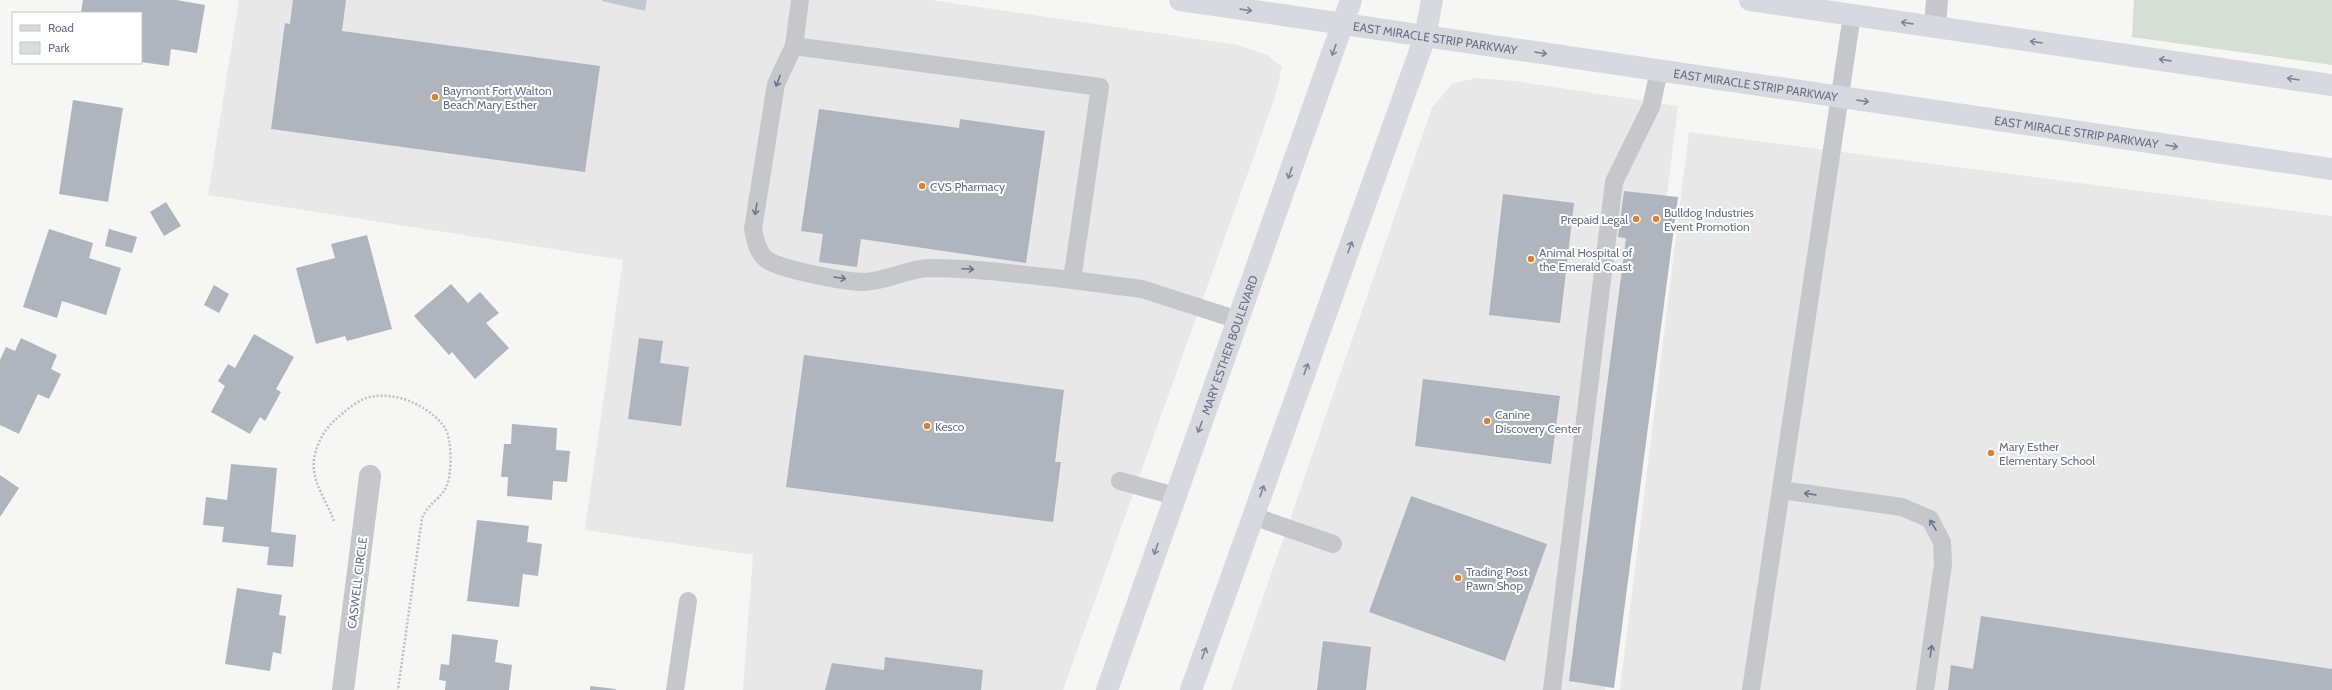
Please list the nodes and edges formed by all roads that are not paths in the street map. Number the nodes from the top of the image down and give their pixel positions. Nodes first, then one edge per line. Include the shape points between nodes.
1 (800, 0) edge
2 (1180, 0) edge
3 (1351, 0) edge
4 (1432, 0) edge
5 (1750, 0) edge
6 (1937, 0) edge
7 (1852, 15) junction
8 (1343, 24) junction
9 (1935, 27) junction
10 (1425, 37) junction
11 (794, 46) junction
12 (1659, 71) junction
13 (2332, 85) edge
14 (1839, 97) junction
15 (2332, 169) edge
16 (1072, 280) junction
17 (1238, 320) junction
18 (370, 476) dead end
19 (1120, 481) dead end
20 (1781, 490) junction
21 (1175, 496) junction
22 (1253, 516) junction
23 (1333, 544) dead end
24 (688, 601) dead end
25 (343, 690) edge
26 (676, 690) edge
27 (1107, 690) edge
28 (1191, 690) edge
29 (1552, 690) edge
30 (1751, 690) edge
31 (1926, 690) edge

1 - 11 lane
2 -> 8 main road, EAST MIRACLE STRIP PARKWAY
3 - 8 main road, MARY ESTHER BOULEVARD
4 - 10 main road
5 - 7 main road
6 - 9 street
9 -> 7 main road
7 - 14 lane
8 - 10 main road, EAST MIRACLE STRIP PARKWAY
8 -> 17 main road, MARY ESTHER BOULEVARD
13 -> 9 main road
10 -> 12 main road, EAST MIRACLE STRIP PARKWAY
22 -> 10 main road
11 - 16 lane via 1100,87
11 -> 16 lane via 776,84 753,229 757,246 768,260 799,272 863,282 893,278 927,268 971,269
12 - 14 main road, EAST MIRACLE STRIP PARKWAY
12 - 29 lane via 1651,107 1614,182
14 -> 15 main road, EAST MIRACLE STRIP PARKWAY
14 - 20 lane
16 - 17 lane via 1142,289
17 -> 21 main road, MARY ESTHER BOULEVARD
18 - 25 street, CASWELL CIRCLE
19 - 21 lane
20 - 30 lane
31 -> 20 lane via 1943,564 1942,542 1930,519 1902,507
21 -> 27 main road, MARY ESTHER BOULEVARD
22 - 23 lane
28 -> 22 main road
24 - 26 lane

